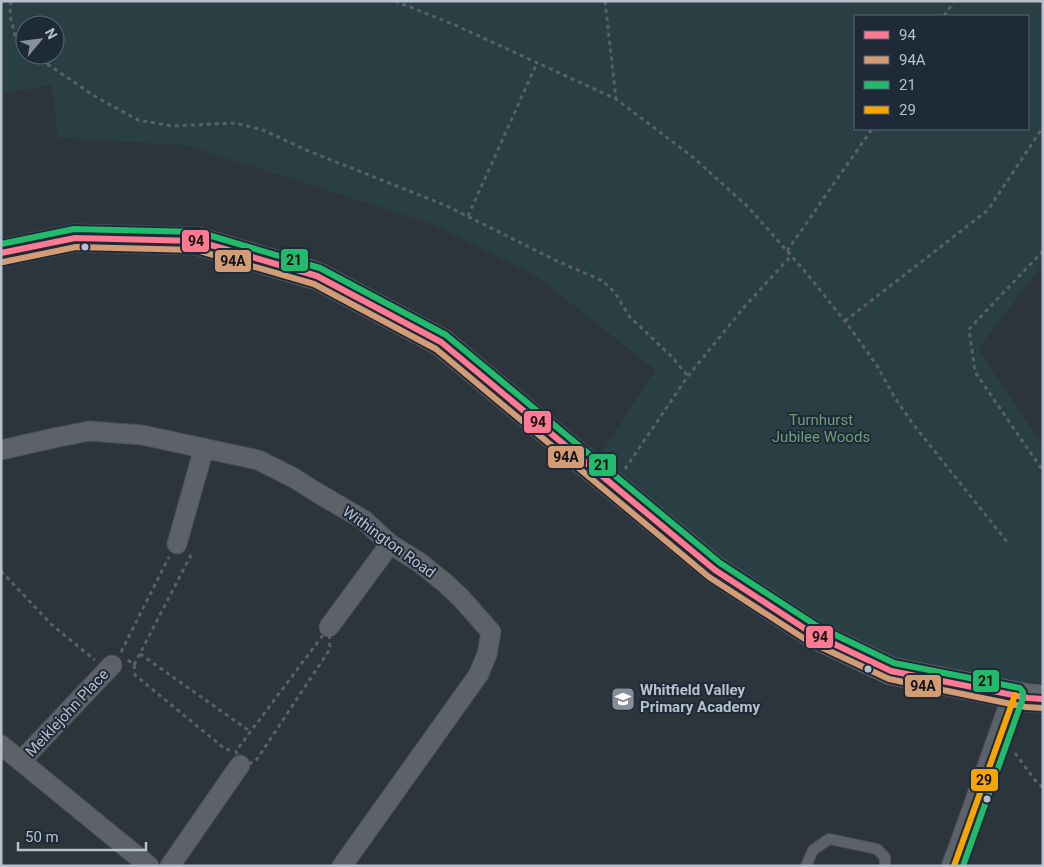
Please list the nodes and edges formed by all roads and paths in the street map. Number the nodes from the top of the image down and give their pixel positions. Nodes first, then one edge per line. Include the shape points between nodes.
1 (11, 1) edge
2 (394, 1) edge
3 (605, 1) edge
4 (954, 1) edge
5 (945, 15) edge
6 (15, 36) edge
7 (537, 63) junction
8 (49, 65) edge
9 (616, 99) junction
10 (1043, 127) edge
11 (871, 130) edge
12 (468, 216) junction
13 (787, 251) junction
14 (1043, 251) edge
15 (1, 253) edge
16 (791, 256) junction
17 (844, 320) junction
18 (688, 376) junction
19 (204, 448) junction
20 (1, 450) edge
21 (1043, 471) edge
22 (614, 486) junction
23 (1008, 543) dead end
24 (177, 544) junction
25 (390, 544) junction
26 (1, 571) edge
27 (328, 628) junction
28 (140, 654) junction
29 (113, 663) junction
30 (134, 665) junction
31 (1032, 695) edge
32 (251, 732) junction
33 (1001, 734) junction
34 (1, 745) edge
35 (238, 758) junction
36 (21, 761) junction
37 (1043, 788) edge
38 (149, 866) edge
39 (170, 866) edge
40 (342, 866) edge
41 (806, 866) edge
42 (885, 866) edge
43 (954, 866) edge

1 - 6 path via 10,15
2 - 7 path
3 - 9 path
4 - 5 path
7 - 9 path
7 - 12 path
8 - 12 path via 138,120 172,126 235,123 263,130
9 - 13 path via 694,158 748,207
10 - 17 path via 988,210
11 - 13 path
12 - 18 path via 603,281 630,317 670,354
13 - 16 path
14 - 21 path via 969,329 975,372
15 - 22 main road via 75,238 197,241 317,276 441,342
16 - 17 path
16 - 18 path
17 - 23 path via 913,424
18 - 22 path
19 - 20 street, Withington Road via 142,434 90,431
19 - 24 street
19 - 25 street, Withington Road via 258,460 294,478 364,520
22 - 31 main road via 715,570 813,634 890,670
24 - 28 path via 191,555
24 - 29 path
25 - 27 street
25 - 40 street, Withington Road via 446,583 491,632 480,674
26 - 29 path via 52,625
27 - 32 path
27 - 35 path via 330,649 255,762
28 - 30 path
28 - 32 path
29 - 30 path
29 - 36 street, Meiklejohn Place
30 - 35 path via 135,675
31 - 33 street
32 - 35 path
33 - 37 path
33 - 43 street
34 - 36 street
35 - 39 street
36 - 38 street
41 - 42 lane via 813,850 828,839 877,849 885,858

